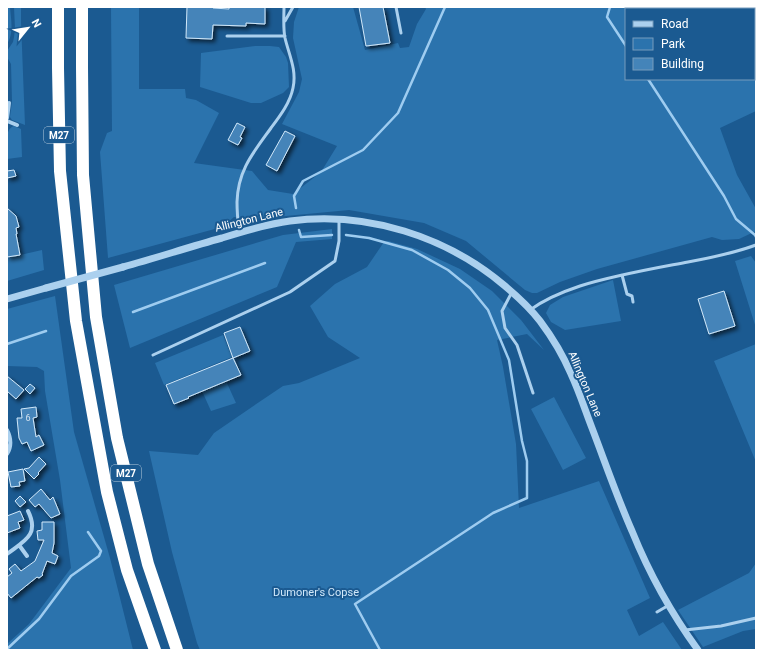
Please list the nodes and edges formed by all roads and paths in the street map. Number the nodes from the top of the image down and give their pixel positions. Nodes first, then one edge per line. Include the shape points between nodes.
1 (58, 7) edge
2 (82, 7) edge
3 (284, 7) edge
4 (293, 7) edge
5 (396, 7) edge
6 (284, 22) junction
7 (401, 33) dead end
8 (227, 36) dead end
9 (285, 36) junction
10 (9, 103) dead end
11 (7, 118) edge
12 (7, 121) edge
13 (17, 125) dead end
14 (339, 219) junction
15 (239, 233) junction
16 (756, 245) edge
17 (622, 275) junction
18 (512, 292) junction
19 (7, 299) edge
20 (633, 302) dead end
21 (530, 310) junction
22 (153, 355) dead end
23 (533, 393) dead end
24 (7, 430) edge
25 (7, 454) edge
26 (28, 511) dead end
27 (19, 545) junction
28 (7, 554) edge
29 (27, 556) dead end
30 (669, 605) junction
31 (657, 612) dead end
32 (756, 618) edge
33 (684, 631) junction
34 (155, 650) edge
35 (177, 650) edge
36 (698, 650) edge

1 - 34 highway, M27 via 60,171 76,321 107,492 127,570
2 - 35 highway, M27 via 83,175 96,317 117,438 148,564
3 - 6 lane
4 - 6 lane
5 - 7 lane
6 - 9 lane
8 - 9 lane
9 - 15 lane via 292,60 294,89 286,107 242,173 237,203
10 - 11 street
12 - 13 street
14 - 15 street, Allington Lane via 291,221
14 - 18 street, Allington Lane via 404,231 448,248 468,259
14 - 22 lane via 336,261 290,292
15 - 19 street, Allington Lane, bridge
16 - 17 lane
17 - 20 lane via 627,294 632,296
17 - 21 lane via 574,288 547,299
18 - 21 street, Allington Lane
18 - 23 lane via 502,311 505,328 517,345
21 - 30 street, Allington Lane via 563,356 632,532
24 - 25 street via 11,445
26 - 27 street via 33,522 31,533
27 - 28 street
27 - 29 street
30 - 31 lane
30 - 33 street, Allington Lane
32 - 33 lane
33 - 36 street, Allington Lane

